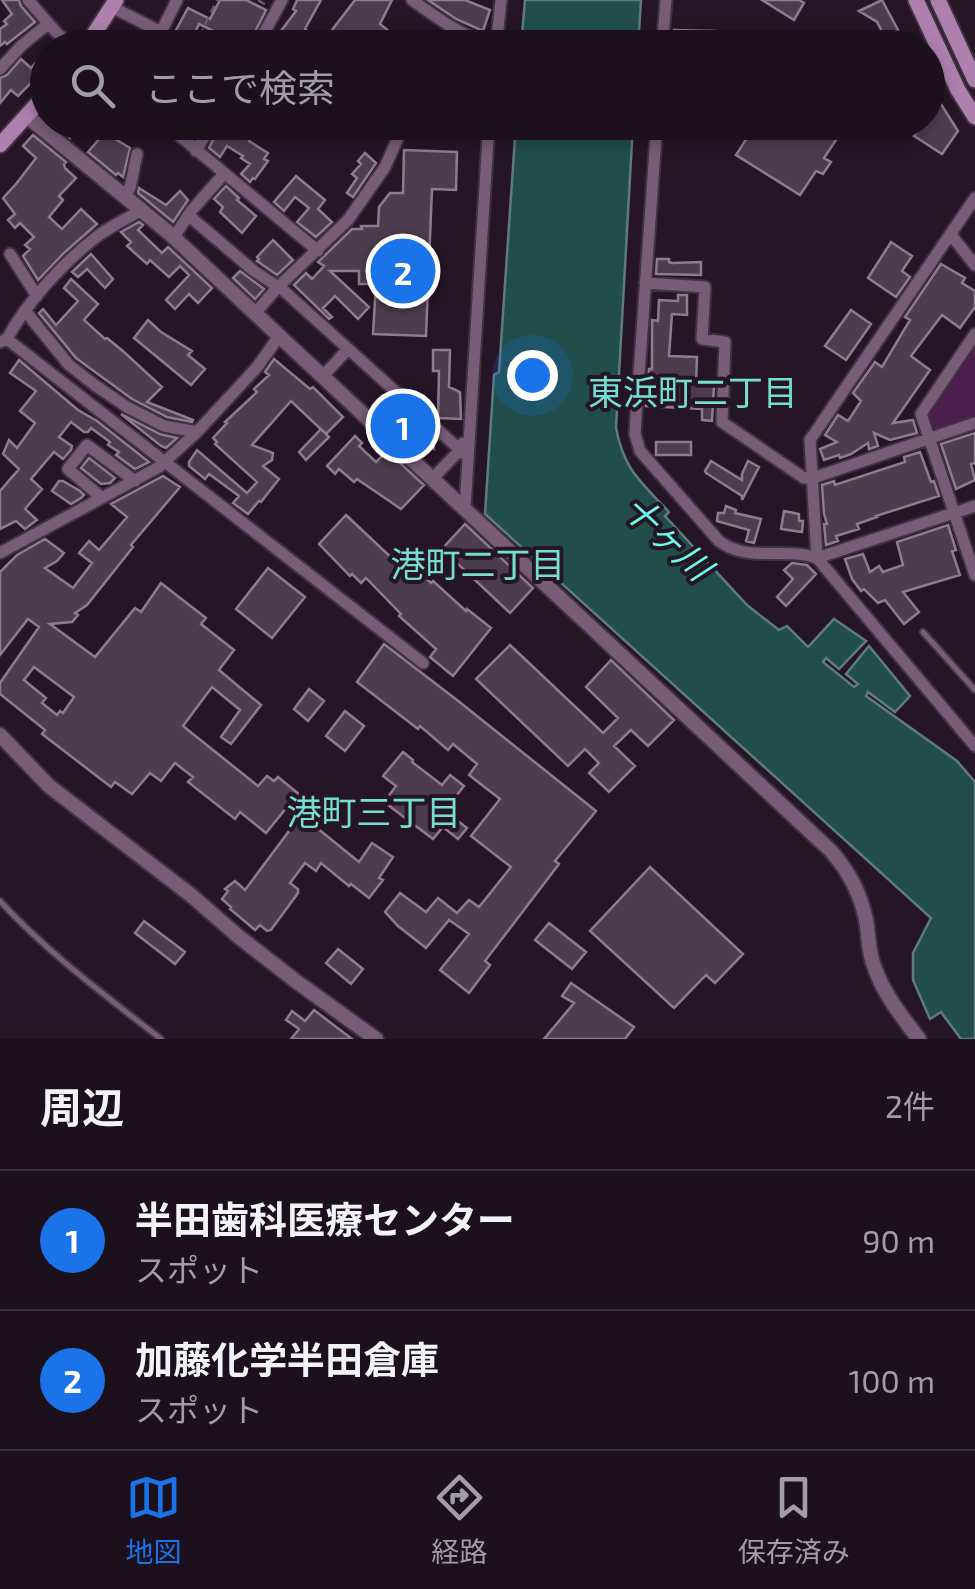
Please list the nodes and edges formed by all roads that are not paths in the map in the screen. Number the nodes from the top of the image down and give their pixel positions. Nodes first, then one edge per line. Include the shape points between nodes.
1 (28, 0) edge
2 (178, 0) edge
3 (282, 0) edge
4 (412, 0) edge
5 (500, 0) edge
6 (666, 0) edge
7 (916, 0) edge
8 (938, 0) edge
9 (114, 4) edge
10 (48, 24) junction
11 (452, 27) junction
12 (41, 30) edge
13 (54, 30) edge
14 (97, 30) edge
15 (158, 30) edge
16 (162, 30) edge
17 (266, 30) edge
18 (450, 30) edge
19 (459, 30) edge
20 (497, 30) edge
21 (664, 30) edge
22 (930, 30) edge
23 (30, 39) edge
24 (945, 62) edge
25 (0, 69) edge
26 (975, 80) edge
27 (30, 114) edge
28 (28, 116) joint
29 (975, 117) edge
30 (57, 140) edge
31 (183, 140) edge
32 (202, 140) edge
33 (397, 140) edge
34 (488, 140) edge
35 (656, 140) edge
36 (0, 145) edge
37 (196, 151) junction
38 (137, 154) dead end
39 (224, 174) junction
40 (123, 194) junction
41 (975, 198) edge
42 (142, 210) junction
43 (188, 214) junction
44 (951, 235) junction
45 (174, 237) junction
46 (318, 251) junction
47 (10, 254) dead end
48 (975, 265) edge
49 (645, 283) junction
50 (278, 286) junction
51 (37, 296) junction
52 (26, 312) junction
53 (255, 313) junction
54 (975, 334) edge
55 (279, 336) junction
56 (4, 340) edge
57 (348, 349) junction
58 (323, 376) junction
59 (975, 423) edge
60 (197, 432) junction
61 (929, 438) junction
62 (464, 454) junction
63 (167, 461) junction
64 (433, 478) junction
65 (812, 478) junction
66 (135, 480) junction
67 (102, 498) junction
68 (975, 506) edge
69 (465, 508) junction
70 (954, 513) junction
71 (0, 552) edge
72 (816, 558) junction
73 (975, 575) edge
74 (923, 632) dead end
75 (423, 663) dead end
76 (975, 690) edge
77 (0, 735) edge
78 (975, 746) edge
79 (0, 901) edge
80 (161, 1039) edge
81 (376, 1039) edge
82 (919, 1039) edge

1 - 10 street
2 - 16 street
3 - 17 street
4 - 11 street
5 - 20 street
6 - 21 street
7 - 22 main road
8 - 26 main road
9 - 14 main road
9 - 15 street
10 - 12 street
10 - 13 street
11 - 18 street
11 - 19 street
23 - 25 street
24 - 29 main road
27 - 28 main road
28 - 36 main road
30 - 40 street
31 - 37 street
32 - 37 street
33 - 46 street via 348,220
34 - 62 street
35 - 49 street
37 - 39 street
38 - 40 street
39 - 43 street
39 - 46 street
40 - 42 street
41 - 44 street
42 - 45 street
42 - 51 street via 95,238
43 - 45 street
43 - 50 street
44 - 48 street
44 - 65 street via 810,440
45 - 53 street
46 - 50 street
47 - 51 street
49 - 65 street via 705,287 702,339 725,342 722,422
49 - 72 street via 636,416 640,451 730,549
50 - 53 street
50 - 57 street
51 - 52 street
52 - 56 street
52 - 60 street via 69,365 96,386 164,426
53 - 55 street
54 - 61 street via 921,414
55 - 58 street
55 - 60 street
56 - 63 street
57 - 58 street
57 - 62 street
58 - 64 street
59 - 61 street
60 - 63 street
61 - 65 street
61 - 70 street
62 - 64 street
62 - 69 street
63 - 66 street
63 - 75 street
64 - 69 street
65 - 72 street
66 - 67 street
66 - 67 street via 87,444 68,469
67 - 71 street
68 - 70 street
69 - 82 street via 832,850 860,895 875,972
70 - 72 street
70 - 73 street
72 - 78 street
74 - 76 lane
77 - 81 street via 48,786
79 - 80 lane

